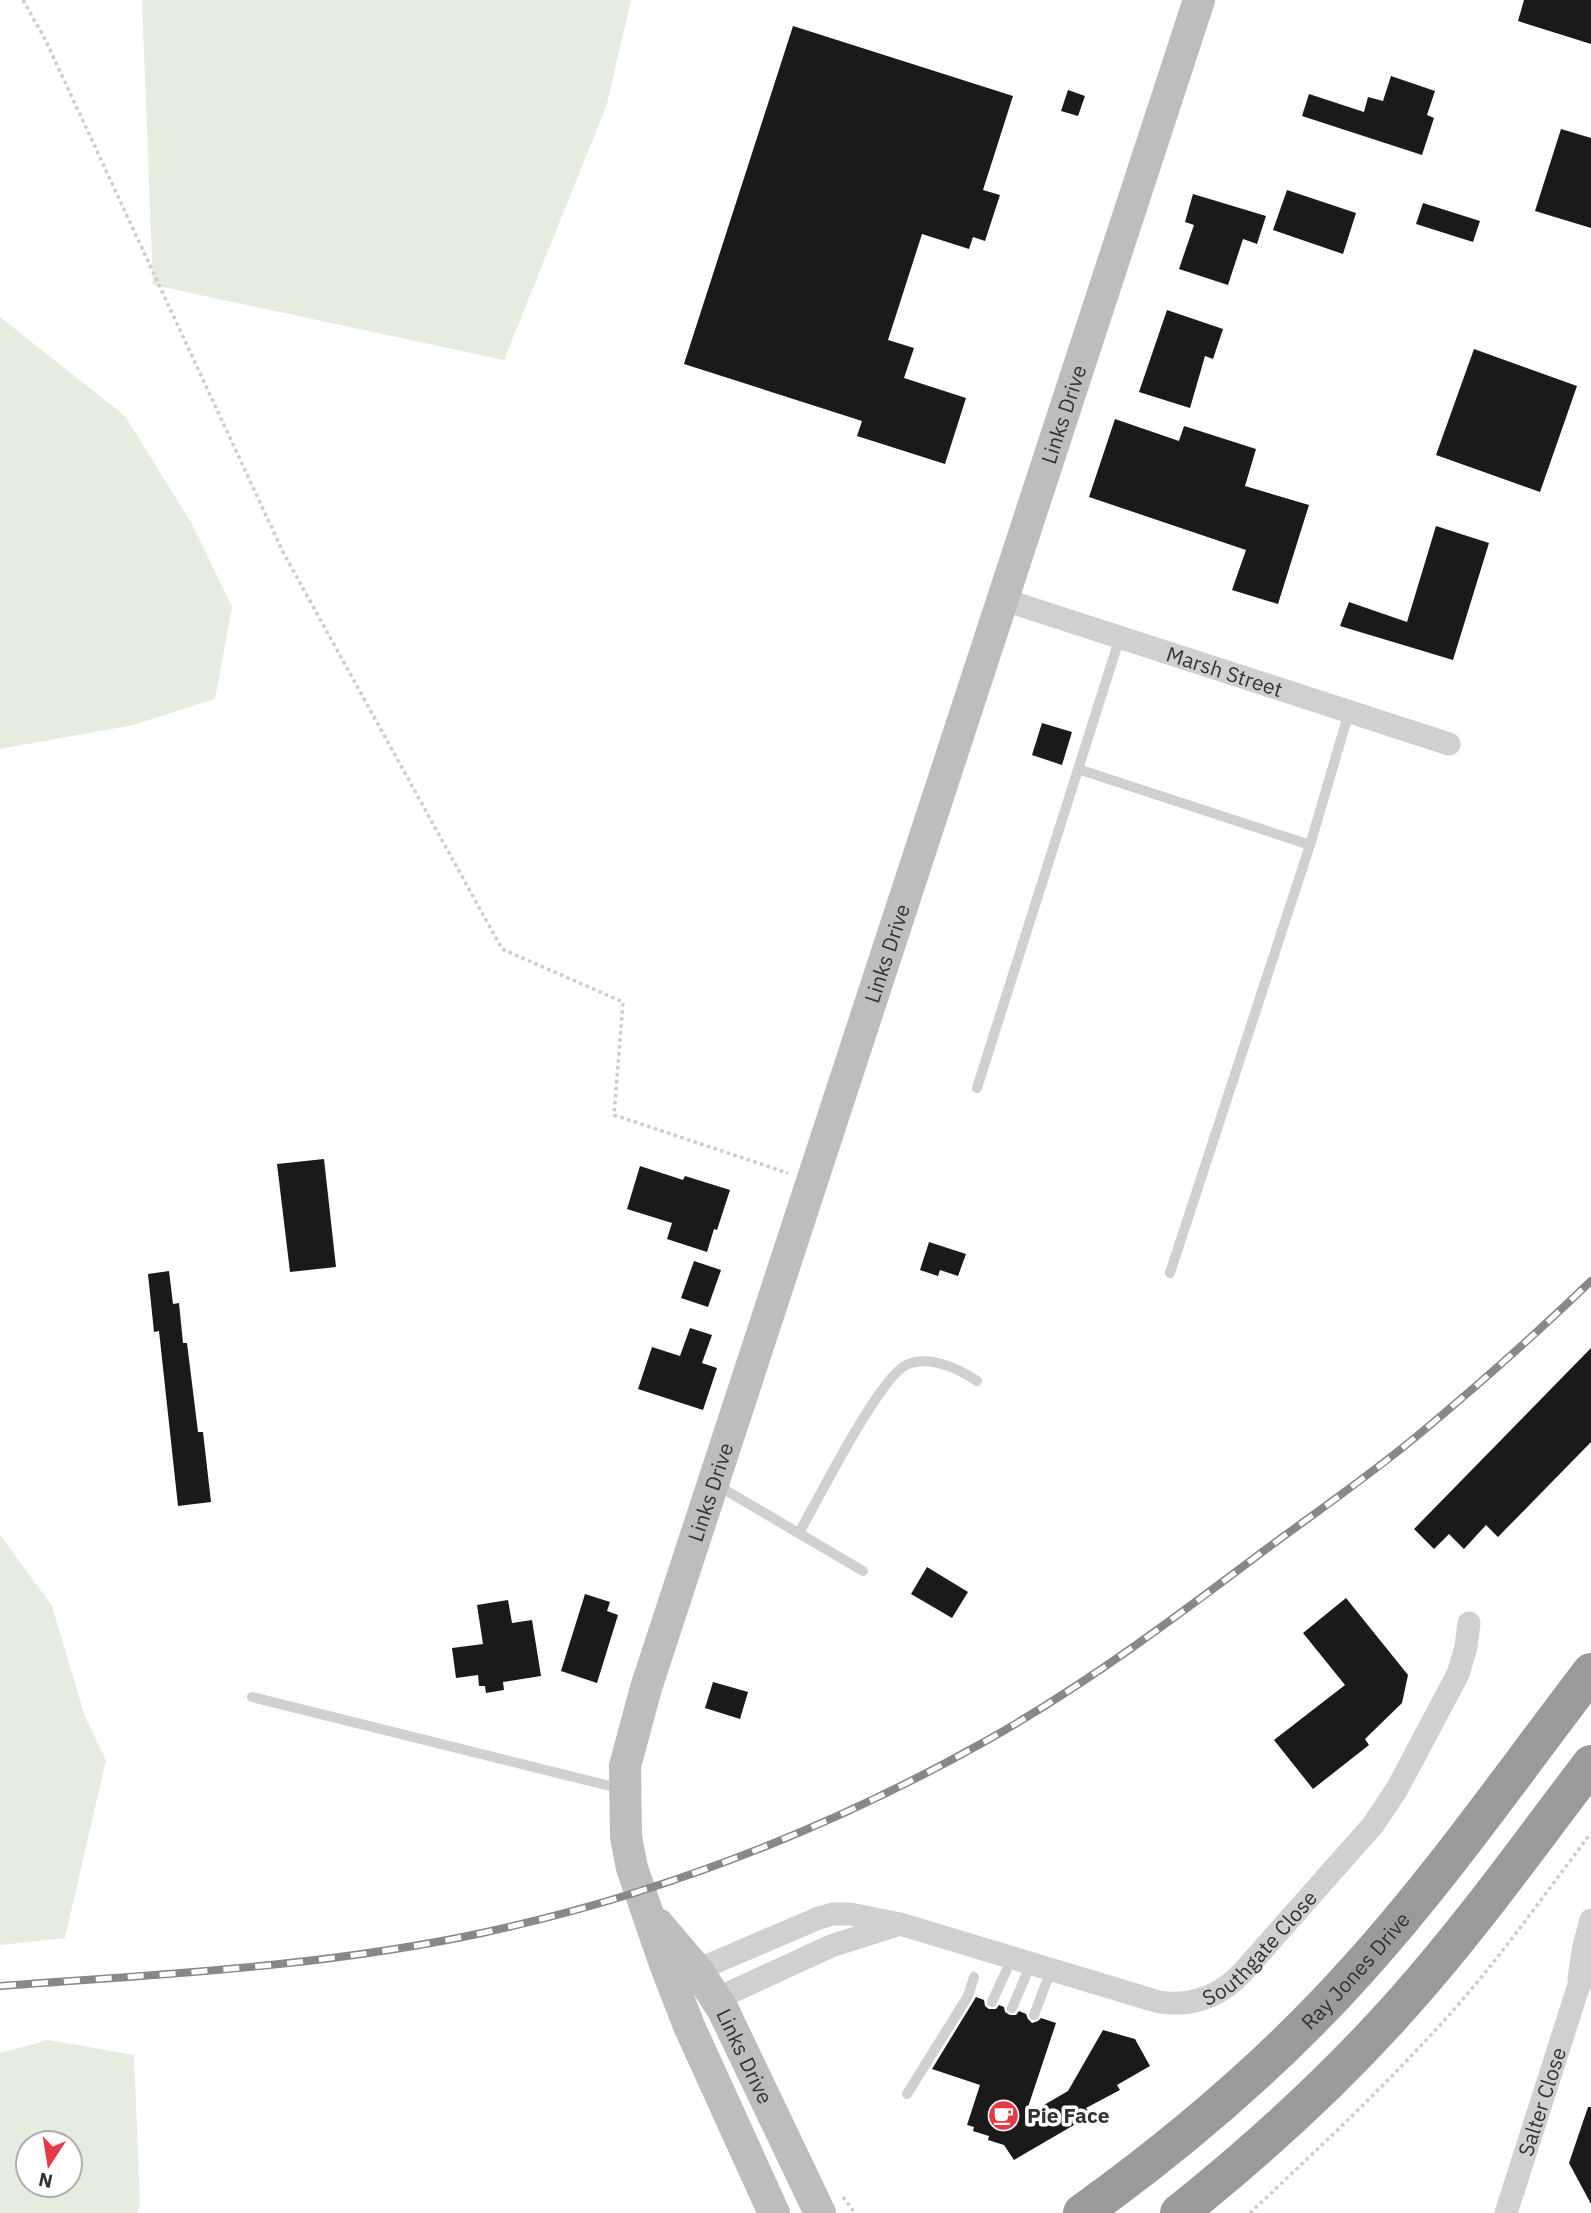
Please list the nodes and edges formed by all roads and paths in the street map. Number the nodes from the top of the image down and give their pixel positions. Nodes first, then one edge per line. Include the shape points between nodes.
1 (23, 0) edge
2 (1199, 0) edge
3 (1002, 599) junction
4 (1120, 637) junction
5 (1349, 712) junction
6 (1449, 744) dead end
7 (1078, 769) junction
8 (1310, 845) junction
9 (977, 1088) dead end
10 (812, 1181) junction
11 (1170, 1273) dead end
12 (977, 1381) dead end
13 (713, 1483) junction
14 (799, 1533) junction
15 (863, 1571) dead end
16 (1469, 1623) dead end
17 (1591, 1672) edge
18 (1591, 1692) edge
19 (252, 1698) dead end
20 (1591, 1764) edge
21 (1511, 1775) junction
22 (625, 1790) junction
23 (1591, 1833) edge
24 (648, 1912) junction
25 (1591, 1920) edge
26 (900, 1924) junction
27 (1591, 1962) edge
28 (1031, 1964) junction
29 (697, 1970) junction
30 (974, 1977) dead end
31 (1578, 1989) junction
32 (716, 1999) junction
33 (680, 2001) junction
34 (992, 2002) dead end
35 (1012, 2008) dead end
36 (1034, 2015) dead end
37 (907, 2094) dead end
38 (774, 2213) edge
39 (820, 2213) edge
40 (1082, 2213) edge
41 (1179, 2213) edge
42 (1250, 2213) edge
43 (1506, 2213) edge

1 - 10 path via 283,552 502,949 622,1002 614,1115
2 - 3 street, Links Drive
3 - 4 street, Marsh Street
3 - 10 street, Links Drive
4 - 5 street, Marsh Street
4 - 7 lane
5 - 6 street, Marsh Street
5 - 8 lane
7 - 8 lane
7 - 9 lane
8 - 11 lane
10 - 13 street, Links Drive
12 - 14 lane via 936,1363 904,1366 881,1389
13 - 14 lane
13 - 22 street, Links Drive via 638,1714 625,1766
14 - 15 lane
16 - 28 street, Southgate Close via 1458,1674 1397,1790 1373,1825 1228,1987 1202,2000 1173,2004
17 - 21 highway
18 - 21 street, Ray Jones Drive
19 - 22 lane
20 - 41 highway via 1403,2003 1288,2120
21 - 40 highway, Ray Jones Drive via 1437,1876 1349,1979 1195,2125
22 - 24 street, Links Drive via 628,1849
23 - 42 path via 1456,2007 1364,2104
24 - 29 street, Links Drive
24 - 33 street, Links Drive
25 - 31 street, Salter Close
26 - 28 street, Southgate Close
26 - 29 street, Southgate Close via 856,1914 819,1917
26 - 32 street via 831,1946
27 - 31 street, Salter Close
28 - 34 lane
28 - 35 lane
28 - 36 lane
29 - 32 street, Links Drive
29 - 33 street
30 - 37 lane via 968,1996
31 - 43 street, Salter Close
32 - 33 street
32 - 39 street, Links Drive
33 - 38 street, Links Drive

